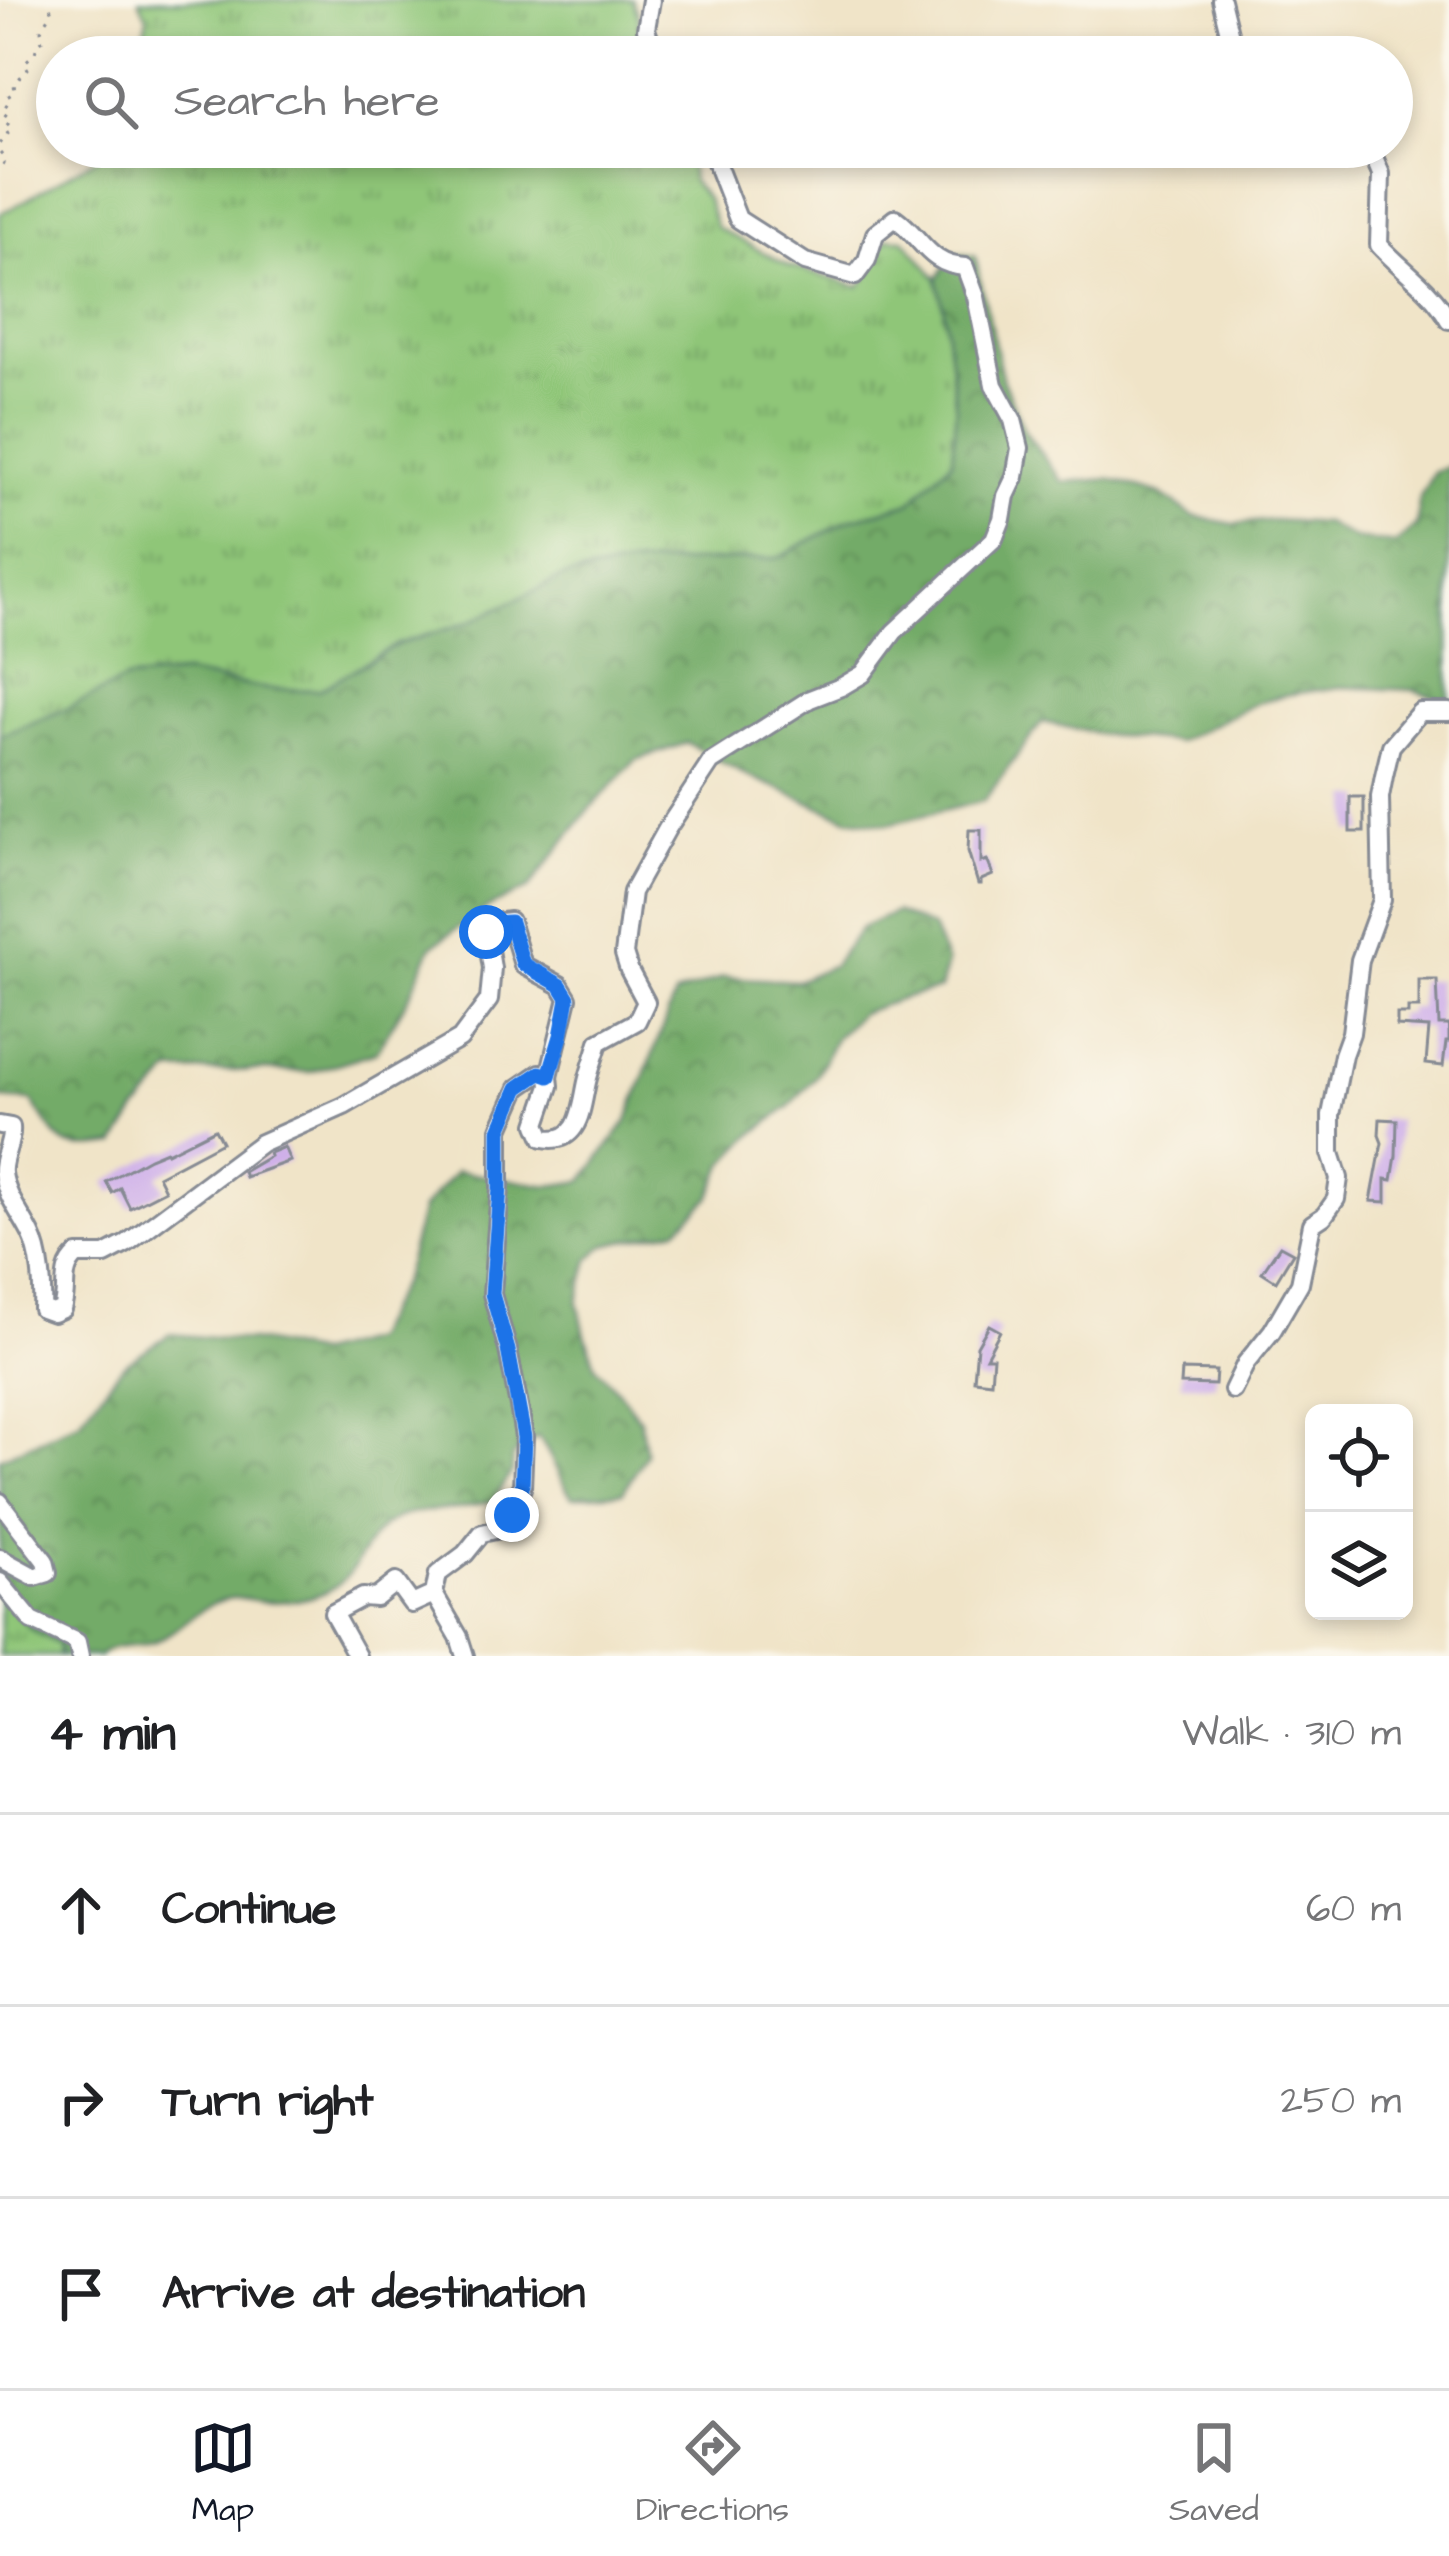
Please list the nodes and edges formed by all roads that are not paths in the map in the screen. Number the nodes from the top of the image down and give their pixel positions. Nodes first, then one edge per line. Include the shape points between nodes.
1 (651, 0) edge
2 (1221, 0) edge
3 (648, 36) edge
4 (1230, 36) edge
5 (718, 168) edge
6 (1378, 168) edge
7 (1449, 320) edge
8 (1449, 712) edge
9 (549, 1076) junction
10 (0, 1125) edge
11 (1233, 1390) dead end
12 (0, 1502) edge
13 (0, 1558) edge
14 (0, 1582) edge
15 (434, 1594) junction
16 (80, 1656) edge
17 (357, 1656) edge
18 (465, 1656) edge

1 - 3 street
2 - 4 street
5 - 9 street via 738,219 805,262 855,276 875,234 895,218 935,259 965,267 994,386 1020,448 1015,477 994,539 893,632 863,674 711,762 632,892 624,954 646,1002 637,1021 598,1042 576,1126 549,1140 537,1124
6 - 7 street via 1379,245 1436,296
8 - 11 street via 1420,712 1391,746 1380,797 1382,900 1360,960 1331,1115 1336,1199 1312,1224 1300,1283
9 - 10 street via 568,998 523,964 510,922 493,923 486,932 489,1000 460,1039 262,1143 126,1244 105,1255 76,1255 67,1264 62,1309 53,1313 42,1309 34,1238 2,1170 13,1135
9 - 15 street via 540,1073 518,1088 500,1130 492,1294 524,1437 522,1488 500,1528 482,1533 438,1574
12 - 13 street via 48,1573 35,1577
14 - 16 street via 32,1621 77,1642
15 - 17 street via 412,1604 396,1582 333,1613
15 - 18 street

